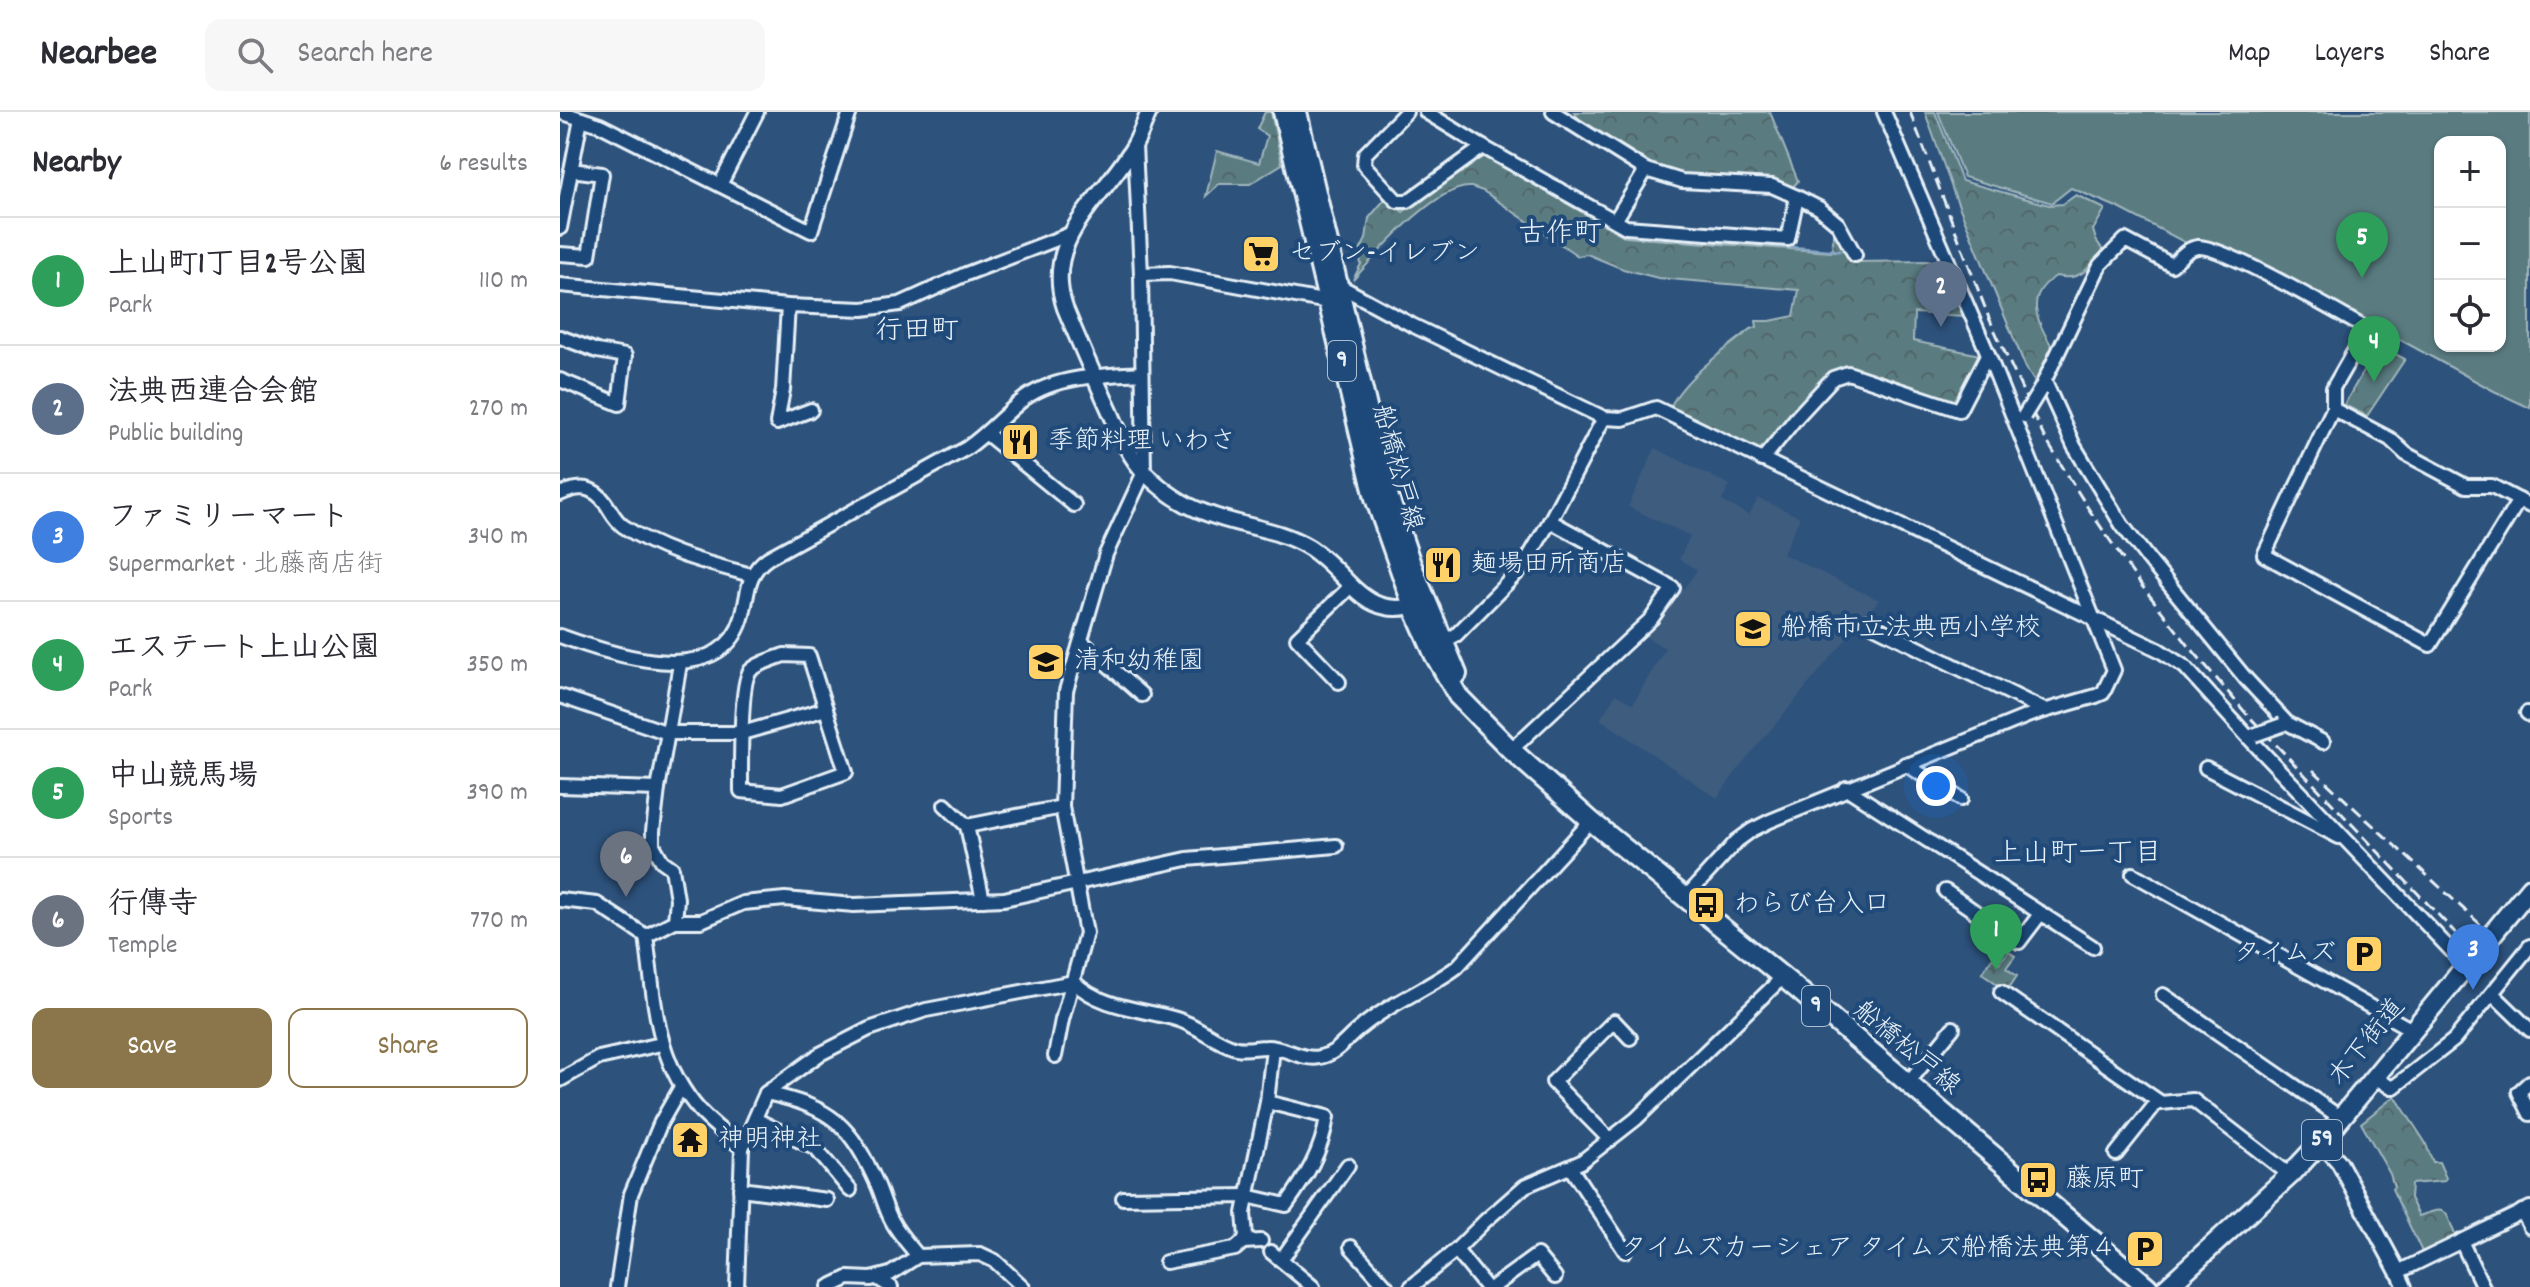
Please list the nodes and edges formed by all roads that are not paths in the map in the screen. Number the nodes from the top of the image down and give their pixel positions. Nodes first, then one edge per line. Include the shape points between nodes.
1 (560, 112) edge
2 (757, 112) edge
3 (850, 112) edge
4 (1149, 112) edge
5 (1283, 112) edge
6 (1297, 112) edge
7 (1406, 112) edge
8 (1426, 112) edge
9 (1553, 112) edge
10 (1565, 112) edge
11 (1884, 112) edge
12 (581, 119) junction
13 (1573, 125) junction
14 (1135, 145) junction
15 (1483, 147) junction
16 (571, 170) junction
17 (1646, 170) junction
18 (720, 185) junction
19 (1797, 197) junction
20 (1616, 219) junction
21 (560, 228) edge
22 (1070, 234) junction
23 (560, 254) edge
24 (1855, 255) dead end
25 (1141, 274) junction
26 (560, 285) edge
27 (1338, 285) junction
28 (1328, 302) junction
29 (788, 306) junction
30 (560, 337) edge
31 (1988, 354) junction
32 (1142, 373) junction
33 (1094, 376) junction
34 (560, 380) edge
35 (2042, 386) junction
36 (2333, 409) junction
37 (811, 410) dead end
38 (1604, 418) junction
39 (2021, 422) junction
40 (987, 434) junction
41 (1762, 460) junction
42 (1144, 472) junction
43 (560, 494) edge
44 (2525, 503) edge
45 (1074, 505) dead end
46 (1550, 521) junction
47 (751, 575) junction
48 (1351, 586) junction
49 (1420, 604) junction
50 (2094, 618) junction
51 (1866, 622) dead end
52 (560, 636) edge
53 (1082, 642) junction
54 (1443, 642) junction
55 (680, 664) junction
56 (1339, 682) dead end
57 (1142, 695) dead end
58 (560, 696) edge
59 (826, 709) junction
60 (2044, 710) junction
61 (1485, 724) junction
62 (2284, 724) junction
63 (668, 733) junction
64 (742, 733) junction
65 (2251, 736) junction
66 (2323, 742) dead end
67 (1511, 750) junction
68 (1905, 764) junction
69 (2206, 768) dead end
70 (560, 786) edge
71 (1846, 788) junction
72 (658, 789) junction
73 (1961, 799) dead end
74 (945, 805) dead end
75 (1062, 807) junction
76 (1591, 821) junction
77 (967, 826) junction
78 (2349, 842) junction
79 (1336, 846) dead end
80 (2133, 874) dead end
81 (1075, 884) junction
82 (2530, 888) edge
83 (1945, 891) dead end
84 (1685, 898) junction
85 (560, 900) edge
86 (983, 900) junction
87 (2041, 913) junction
88 (675, 921) junction
89 (646, 936) junction
90 (2530, 946) edge
91 (2093, 947) dead end
92 (2465, 965) junction
93 (1783, 977) junction
94 (1074, 982) junction
95 (2001, 992) dead end
96 (2493, 994) junction
97 (2163, 995) dead end
98 (1953, 1028) dead end
99 (2412, 1030) junction
100 (2530, 1030) edge
101 (1630, 1038) dead end
102 (661, 1044) junction
103 (1273, 1048) junction
104 (1055, 1056) dead end
105 (2375, 1077) junction
106 (560, 1080) edge
107 (2530, 1082) edge
108 (1907, 1084) junction
109 (681, 1087) junction
110 (766, 1093) junction
111 (2158, 1101) junction
112 (1267, 1102) junction
113 (2530, 1114) edge
114 (2341, 1118) junction
115 (755, 1119) junction
116 (1610, 1140) junction
117 (2321, 1142) junction
118 (742, 1148) junction
119 (2116, 1154) dead end
120 (1348, 1165) dead end
121 (1570, 1167) junction
122 (2290, 1175) junction
123 (740, 1189) junction
124 (850, 1190) dead end
125 (1247, 1196) junction
126 (1123, 1198) dead end
127 (827, 1200) dead end
128 (2526, 1210) edge
129 (2530, 1227) edge
130 (1261, 1241) dead end
131 (2461, 1241) junction
132 (1243, 1242) junction
133 (1351, 1247) dead end
134 (1456, 1250) junction
135 (1625, 1251) dead end
136 (918, 1256) junction
137 (1166, 1262) dead end
138 (2398, 1272) junction
139 (1555, 1277) dead end
140 (877, 1278) junction
141 (617, 1287) edge
142 (737, 1287) edge
143 (829, 1287) edge
144 (891, 1287) edge
145 (1023, 1287) edge
146 (1313, 1287) edge
147 (1387, 1287) edge
148 (1411, 1287) edge
149 (1486, 1287) edge
150 (1493, 1287) edge
151 (2148, 1287) edge
152 (2167, 1287) edge
153 (2405, 1287) edge
154 (2483, 1287) edge

1 - 12 street
2 - 18 street
3 - 18 street via 811,231
4 - 14 street
5 - 28 main road, 船橋松戸線 / 9
6 - 27 main road, 船橋松戸線 / 9
7 - 15 street via 1365,154 1364,165 1397,201 1408,201
8 - 15 street
9 - 13 street
10 - 13 street
11 - 31 street
12 - 16 street
12 - 18 street
13 - 17 street
14 - 22 street
14 - 25 street
15 - 20 street
16 - 21 street
16 - 23 street via 602,174 589,256
17 - 19 street via 1682,181 1772,186
17 - 20 street
19 - 20 street via 1788,239 1626,227
19 - 24 street via 1838,224
22 - 29 street via 900,304 863,309
22 - 33 street via 1058,289
25 - 28 street via 1170,273
25 - 32 street
26 - 29 street
27 - 38 street
27 - 49 main road, 船橋松戸線 / 9 via 1387,492
28 - 49 main road, 船橋松戸線 / 9 via 1375,498
29 - 37 street via 777,423
30 - 34 street via 625,356 619,404
31 - 39 street
31 - 41 street via 1959,410 1848,373 1833,378
32 - 33 street
32 - 42 street
33 - 40 street via 1045,387 1021,400
33 - 42 street
35 - 36 street via 2100,265 2125,240 2172,265 2189,249 2201,246 2227,254 2367,329 2333,388
35 - 39 street, bridge
35 - 62 street via 2122,525
36 - 44 street via 2466,486 2492,486
36 - 44 street via 2264,555 2430,645
38 - 41 street via 1623,419 1656,408
38 - 46 street
39 - 50 street
40 - 45 street
40 - 47 street via 768,558
41 - 50 street
42 - 48 street via 1203,512 1299,542
42 - 53 street via 1106,554
43 - 47 street via 590,490 605,499 621,525 678,554
46 - 54 street via 1523,567
46 - 67 street via 1673,588 1652,618
47 - 55 street via 742,618 729,644
48 - 49 street via 1378,606
48 - 56 street via 1297,638
49 - 54 main road, 船橋松戸線 / 9
49 - 61 main road, 船橋松戸線 / 9 via 1449,683
50 - 60 street via 2114,670 2103,693
50 - 65 street via 2185,667
51 - 60 street
52 - 55 street
53 - 57 street
53 - 75 street via 1066,691
54 - 61 main road, 船橋松戸線 / 9
55 - 63 street
58 - 63 street
59 - 64 street
59 - 64 street via 809,656 784,655 746,676
59 - 64 street via 846,772 782,795 741,791
60 - 68 street
61 - 67 main road, 船橋松戸線 / 9
62 - 65 street, bridge
62 - 66 street
63 - 64 street
63 - 72 street
65 - 78 street
67 - 76 main road, 船橋松戸線 / 9
68 - 71 street
68 - 73 street
69 - 78 street
70 - 72 street
71 - 84 street via 1752,830
71 - 87 street
72 - 88 street via 653,845 672,868
74 - 77 street
75 - 77 street
75 - 81 street
76 - 84 main road, 船橋松戸線 / 9
76 - 103 street via 1440,980 1359,1028 1328,1055 1314,1058
77 - 86 street
78 - 92 street
79 - 81 street via 1187,859
80 - 99 street
81 - 86 street
81 - 94 street via 1086,933
82 - 92 main road, 木下街道 / 59
83 - 87 street via 2019,942
84 - 93 main road, 船橋松戸線 / 9
85 - 89 street via 597,904
86 - 88 street via 854,905 785,899 743,903 701,921
87 - 91 street
88 - 89 street
89 - 102 street
90 - 96 street
92 - 99 main road, 木下街道 / 59
93 - 108 main road, 船橋松戸線 / 9
93 - 116 street
94 - 103 street via 1093,996 1185,1022 1222,1043 1248,1050
94 - 104 street
94 - 110 street via 926,1010 869,1029 820,1054
95 - 111 street
96 - 100 street
96 - 105 street via 2454,1040 2398,1084 2390,1087
97 - 114 street
98 - 108 street
99 - 105 main road, 木下街道 / 59
101 - 116 street via 1614,1021 1553,1082
102 - 106 street via 599,1058
102 - 109 street
103 - 112 street
105 - 114 main road, 木下街道 / 59
107 - 113 street via 2519,1092
108 - 151 main road, 船橋松戸線 / 9
109 - 118 street
109 - 141 street via 631,1194
110 - 115 street
110 - 136 street via 824,1112 845,1127 863,1153 893,1222
111 - 119 street
111 - 122 street via 2193,1100
112 - 125 street
112 - 125 street via 1327,1117 1324,1136 1311,1170 1286,1205
114 - 117 main road, 木下街道 / 59
115 - 118 street
115 - 124 street via 816,1149
116 - 121 street
117 - 122 main road, 木下街道 / 59
117 - 138 street via 2339,1162
118 - 123 street
120 - 146 street via 1276,1256
121 - 134 street via 1525,1186
121 - 135 street
122 - 152 main road, 木下街道 / 59
123 - 127 street
123 - 142 street
125 - 126 street
125 - 132 street
128 - 129 street
128 - 131 street
130 - 132 street
131 - 138 street
131 - 154 street
132 - 137 street via 1235,1249
133 - 147 street
134 - 148 street
134 - 149 street
136 - 140 street
136 - 145 street via 980,1254
138 - 153 street
139 - 150 street via 1537,1255
140 - 143 street via 848,1278
140 - 144 street

